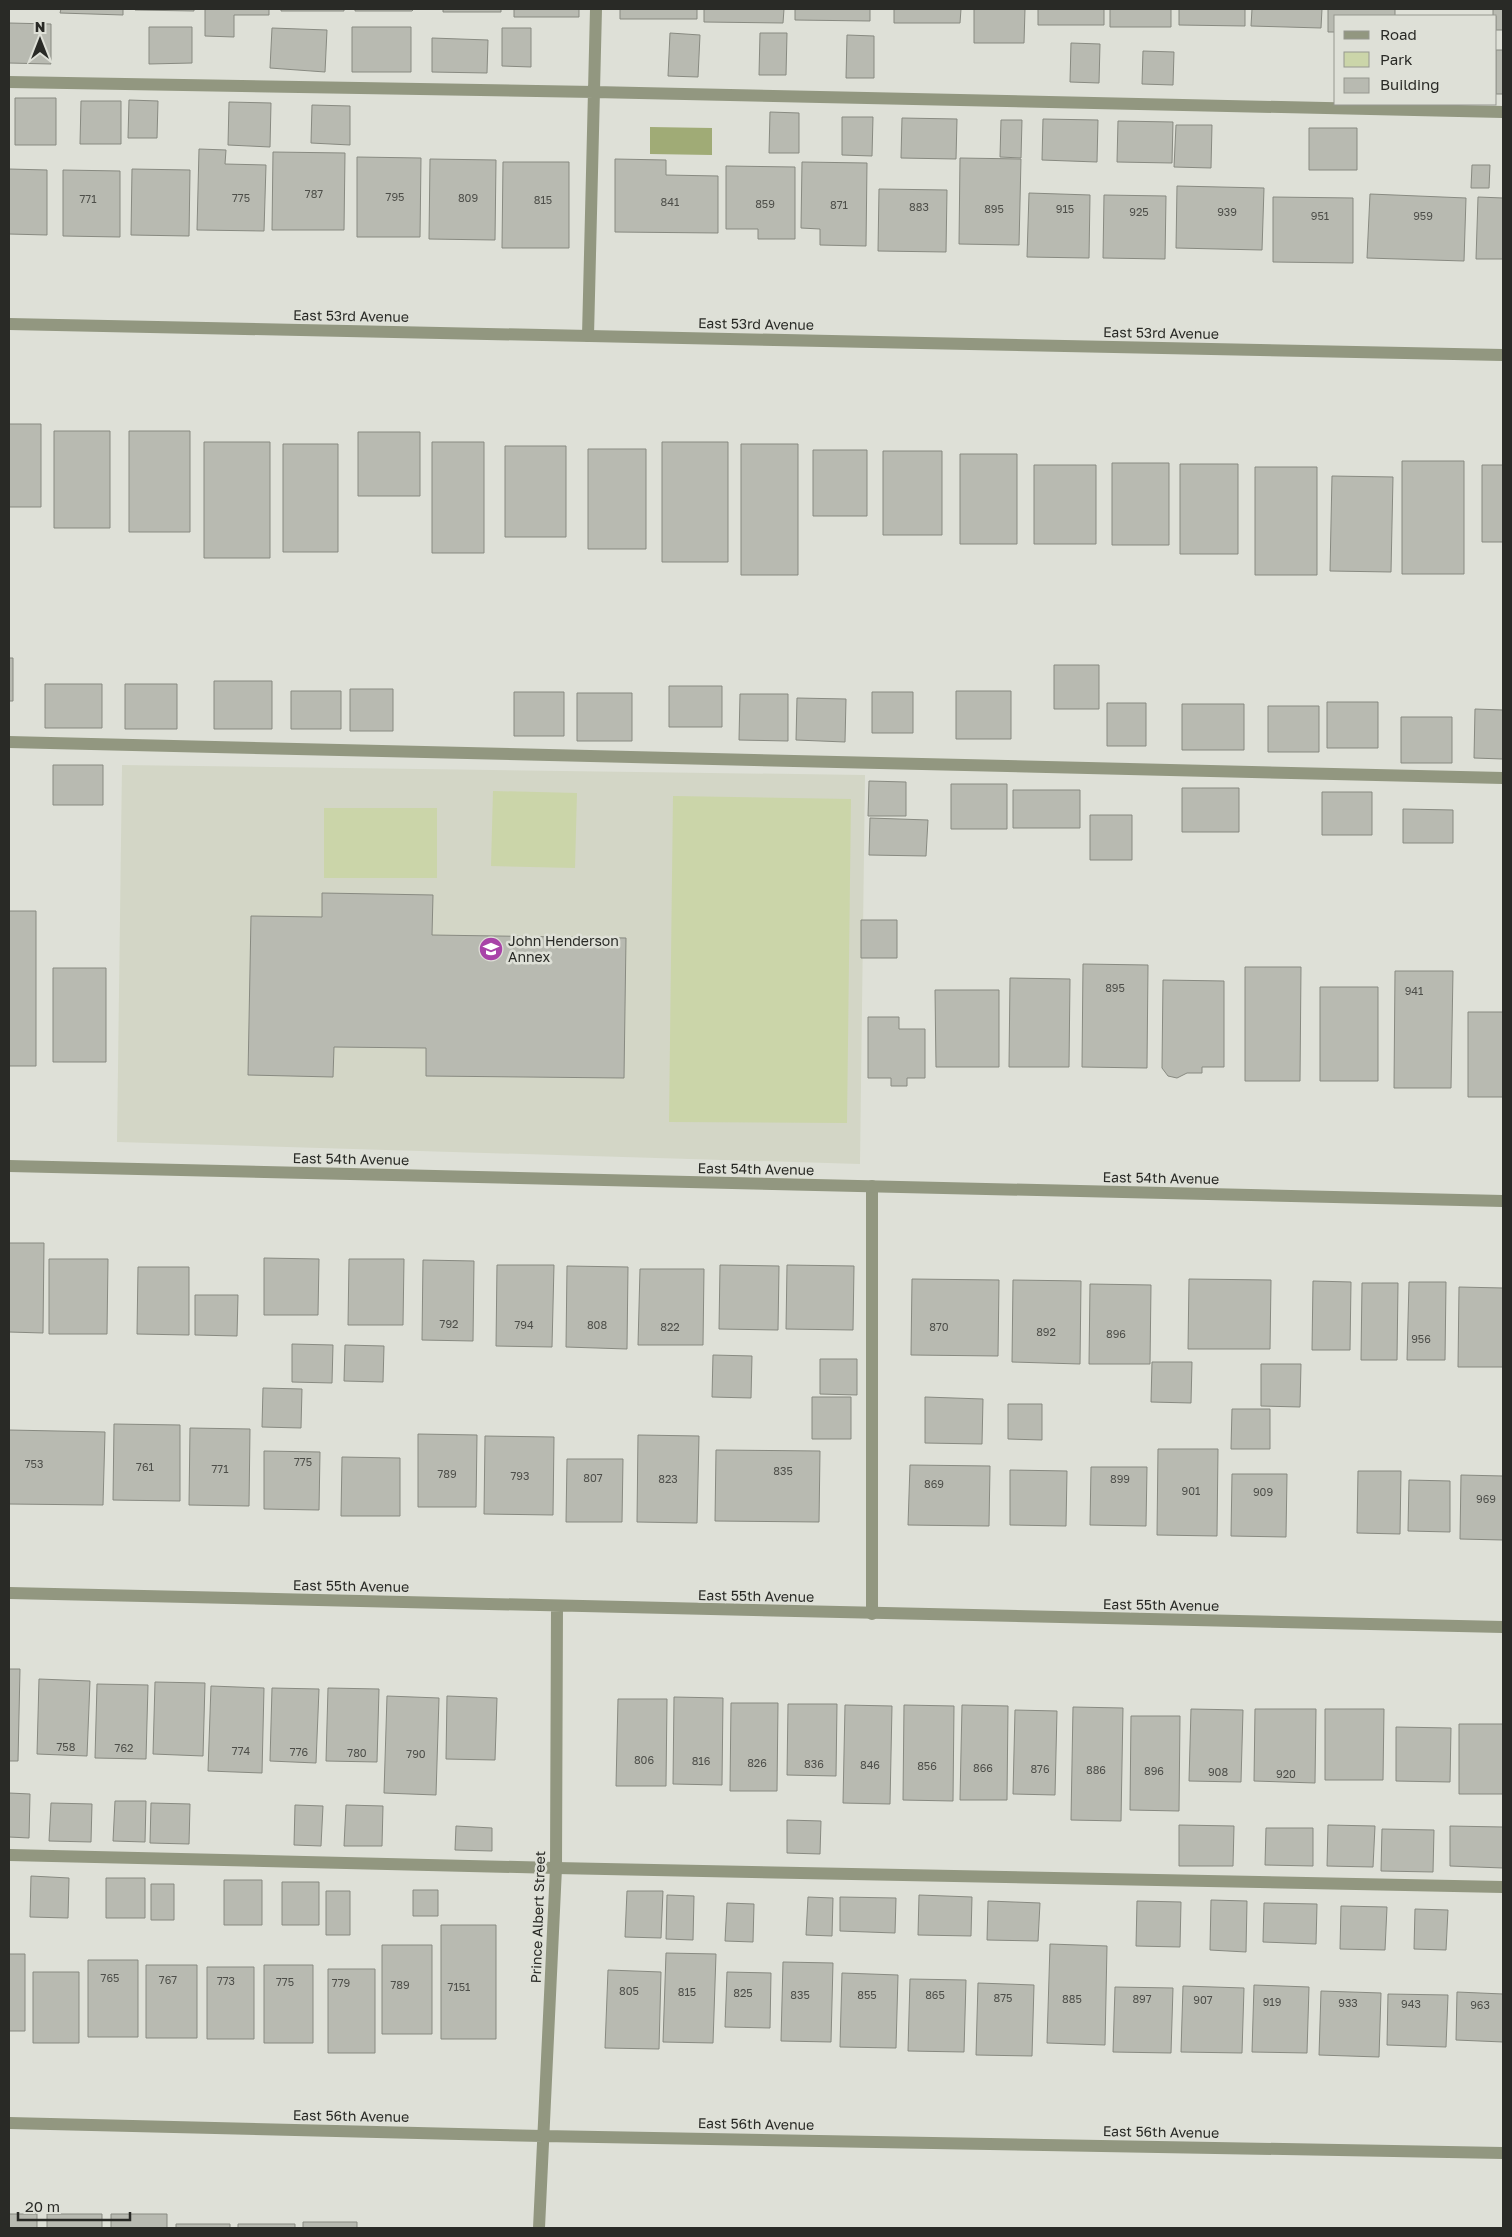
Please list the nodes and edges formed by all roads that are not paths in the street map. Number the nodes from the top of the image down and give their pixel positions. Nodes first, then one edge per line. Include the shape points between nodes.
1 (596, 9) edge
2 (9, 82) edge
3 (594, 92) junction
4 (1503, 112) edge
5 (9, 324) edge
6 (588, 336) junction
7 (1503, 354) edge
8 (9, 742) edge
9 (1503, 778) edge
10 (9, 1166) edge
11 (872, 1186) junction
12 (1503, 1201) edge
13 (9, 1592) edge
14 (557, 1606) junction
15 (872, 1614) junction
16 (1503, 1627) edge
17 (9, 1855) edge
18 (556, 1868) junction
19 (1503, 1887) edge
20 (9, 2123) edge
21 (543, 2136) junction
22 (1503, 2153) edge
23 (539, 2228) edge

1 - 3 street
2 - 3 street
3 - 4 street
3 - 6 street
5 - 6 street, East 53rd Avenue
6 - 7 street, East 53rd Avenue
8 - 9 street
10 - 11 street, East 54th Avenue
11 - 12 street, East 54th Avenue
11 - 15 street
13 - 14 street, East 55th Avenue
14 - 15 street, East 55th Avenue
14 - 18 street, Prince Albert Street
15 - 16 street, East 55th Avenue
17 - 18 street
18 - 19 street
18 - 21 street, Prince Albert Street
20 - 21 street, East 56th Avenue
21 - 22 street, East 56th Avenue
21 - 23 street, Prince Albert Street

